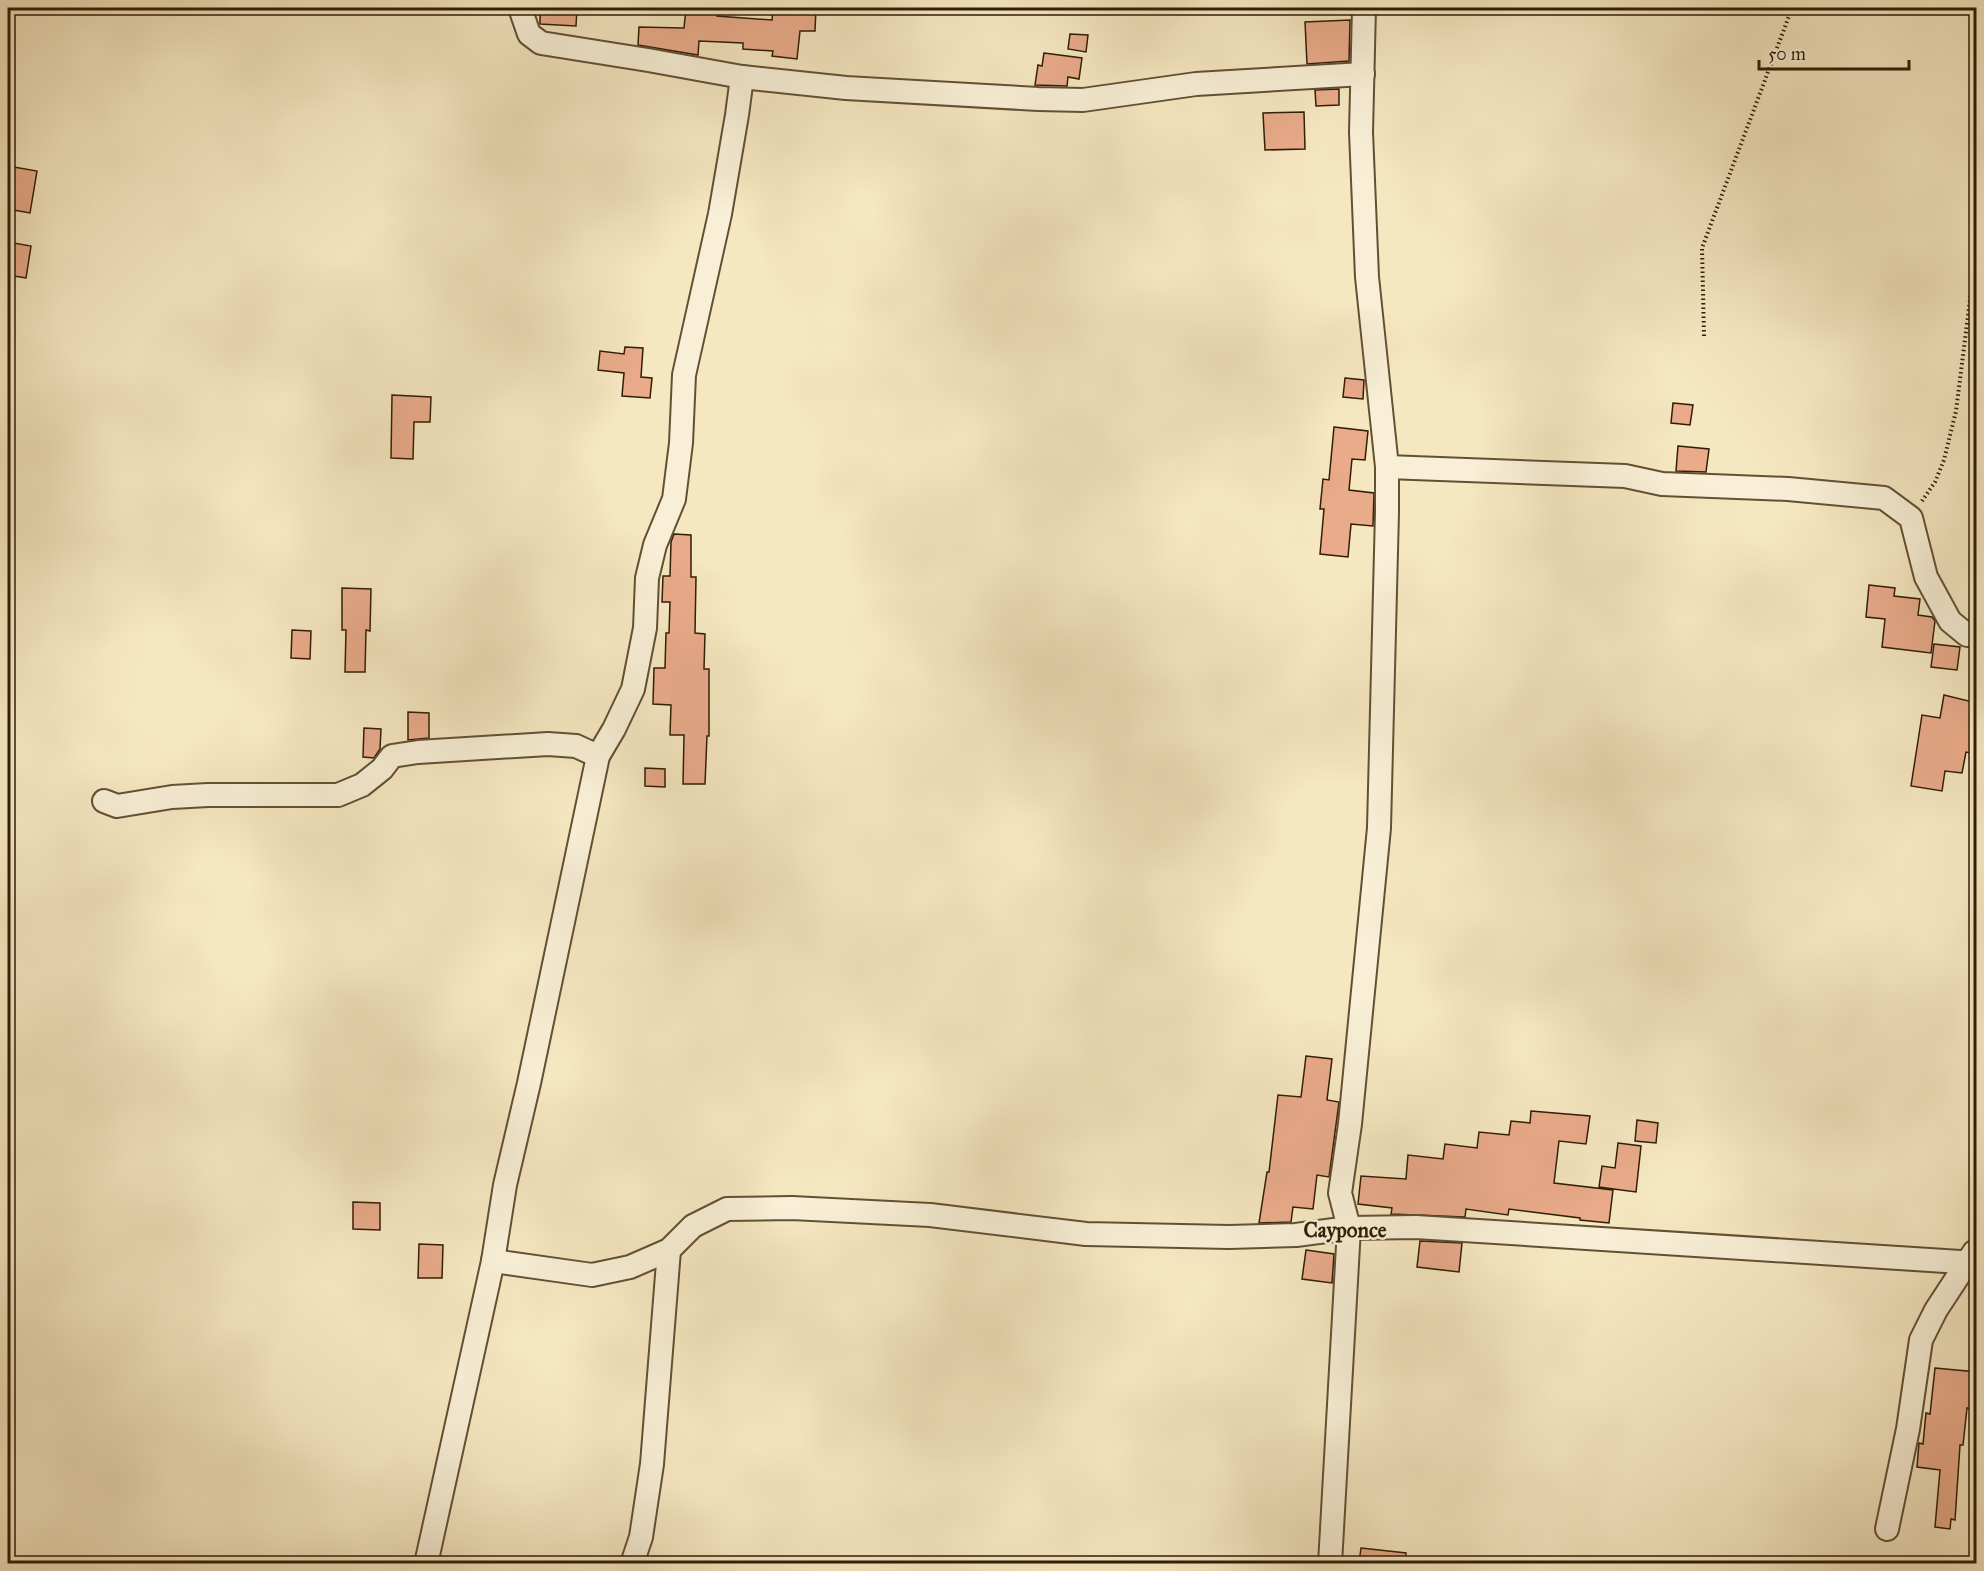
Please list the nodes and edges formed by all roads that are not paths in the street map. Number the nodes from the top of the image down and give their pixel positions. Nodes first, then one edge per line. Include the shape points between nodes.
1 (520, 8) edge
2 (1364, 8) edge
3 (1363, 74) junction
4 (742, 77) junction
5 (1387, 467) junction
6 (1977, 635) edge
7 (598, 756) junction
8 (104, 801) dead end
9 (1349, 1228) junction
10 (669, 1250) junction
11 (1973, 1258) edge
12 (493, 1261) junction
13 (1887, 1530) dead end
14 (426, 1563) edge
15 (632, 1563) edge
16 (1330, 1563) edge

1 - 4 street via 529,34 541,43
2 - 3 street
3 - 4 street via 1196,84 1083,100 846,88
3 - 5 street via 1361,132 1367,277
4 - 7 street via 720,214 684,375 674,499 655,545 647,578 645,628 633,689
5 - 6 street via 1624,476 1662,484 1884,498 1911,518 1926,577 1950,621 1967,635
5 - 9 street via 1379,828 1340,1193
7 - 8 street via 576,746 548,744 418,752 392,756 362,785 338,795 208,795 117,806
7 - 12 street via 505,1185
9 - 10 street via 1296,1235 1229,1237 1086,1234 930,1215 727,1209 693,1226
9 - 11 street via 1416,1227
9 - 16 street
10 - 12 street via 630,1267 592,1275
10 - 15 street via 652,1464
11 - 13 street via 1936,1310 1921,1340
12 - 14 street

